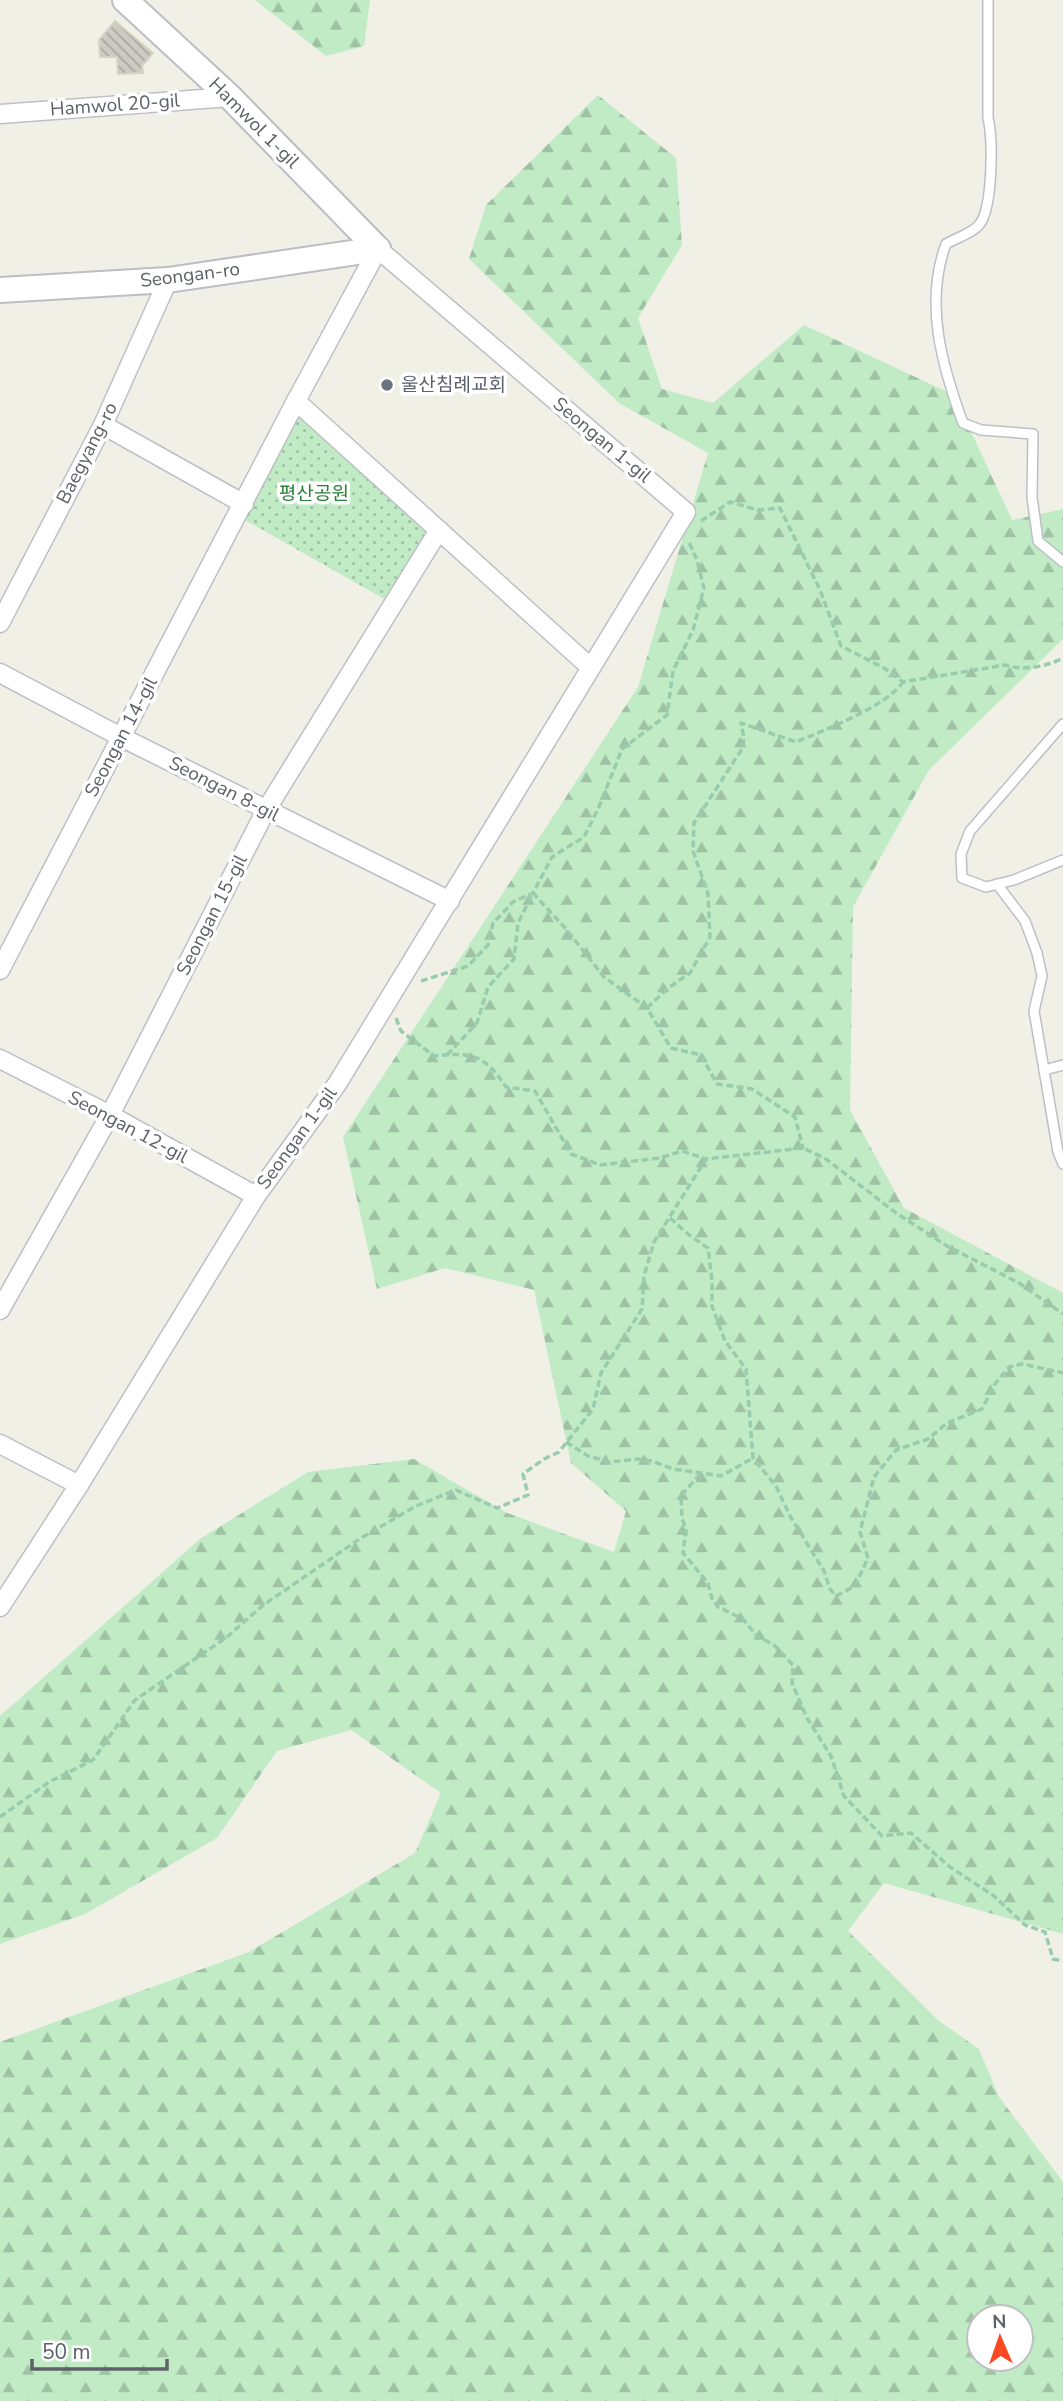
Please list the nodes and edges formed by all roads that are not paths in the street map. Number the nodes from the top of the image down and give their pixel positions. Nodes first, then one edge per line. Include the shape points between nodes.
1 (125, 0) edge
2 (988, 0) edge
3 (230, 97) junction
4 (0, 114) edge
5 (378, 249) junction
6 (168, 280) junction
7 (0, 290) edge
8 (296, 401) junction
9 (103, 425) junction
10 (244, 504) junction
11 (439, 530) junction
12 (1063, 562) edge
13 (0, 622) edge
14 (590, 667) junction
15 (0, 673) edge
16 (1063, 724) edge
17 (121, 737) junction
18 (266, 810) junction
19 (1063, 860) edge
20 (997, 884) junction
21 (450, 901) junction
22 (0, 970) edge
23 (0, 1059) edge
24 (1063, 1065) edge
25 (1044, 1070) junction
26 (110, 1115) junction
27 (1063, 1164) edge
28 (256, 1196) junction
29 (0, 1310) edge
30 (0, 1444) edge
31 (79, 1485) junction
32 (0, 1607) edge

1 - 3 street, Hamwol 1-gil
2 - 12 lane via 992,136 988,196 982,222 946,244 942,256 935,308 940,350 962,423 981,430 1033,434 1032,497 1038,541
3 - 4 street, Hamwol 20-gil
3 - 5 street, Hamwol 1-gil
5 - 6 street, Seongan-ro
5 - 8 street, Seongan 14-gil
5 - 14 street, Seongan 1-gil via 686,512
6 - 7 street, Seongan-ro
6 - 9 street, Baegyang-ro
8 - 10 street, Seongan 14-gil
8 - 11 street
9 - 10 street
9 - 13 street, Baegyang-ro
10 - 17 street, Seongan 14-gil
11 - 14 street
11 - 18 street, Seongan 15-gil
14 - 21 street, Seongan 1-gil
15 - 17 street, Seongan 8-gil
16 - 20 lane via 970,831 961,854 962,878 986,887
17 - 18 street, Seongan 8-gil
17 - 22 street, Seongan 14-gil
18 - 21 street, Seongan 8-gil
18 - 26 street, Seongan 15-gil
19 - 20 lane
20 - 25 lane via 1025,921 1037,953 1042,976 1034,1011
21 - 28 street, Seongan 1-gil via 337,1084
23 - 26 street, Seongan 12-gil
24 - 25 lane
25 - 27 lane
26 - 28 street, Seongan 12-gil
26 - 29 street, Seongan 15-gil
28 - 31 street, Seongan 1-gil
30 - 31 street
31 - 32 street, Seongan 1-gil

